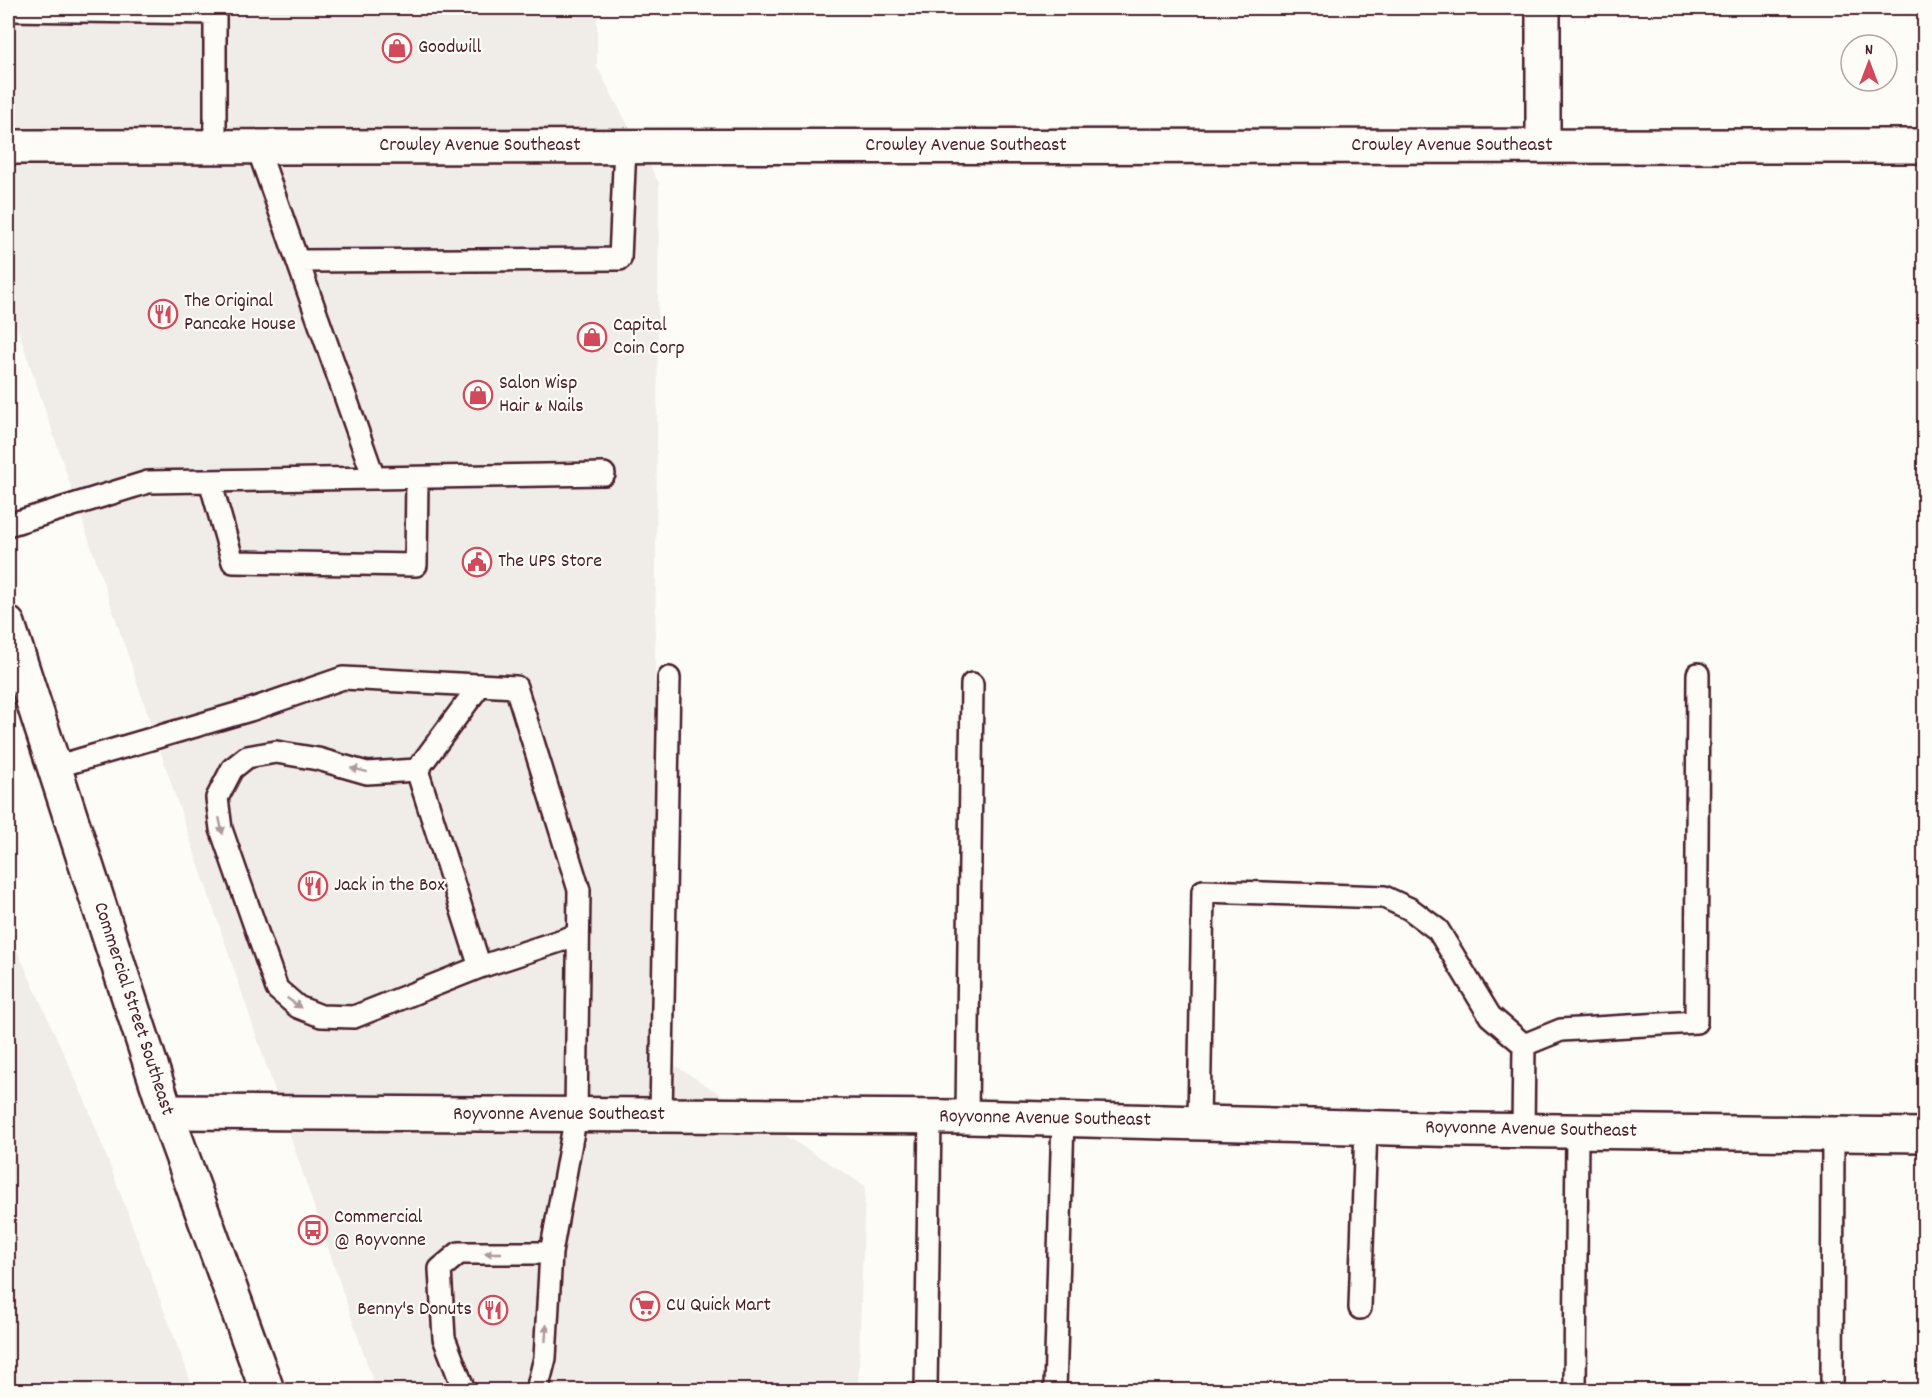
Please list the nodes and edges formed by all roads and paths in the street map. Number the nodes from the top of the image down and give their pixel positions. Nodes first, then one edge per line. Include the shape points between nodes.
1 (1543, 8) edge
2 (8, 10) edge
3 (215, 10) edge
4 (215, 146) junction
5 (257, 146) junction
6 (625, 146) junction
7 (1543, 146) junction
8 (1924, 146) edge
9 (8, 147) edge
10 (298, 261) junction
11 (604, 474) dead end
12 (417, 477) junction
13 (374, 478) junction
14 (210, 481) junction
15 (8, 525) edge
16 (8, 624) edge
17 (1698, 674) dead end
18 (669, 678) dead end
19 (972, 684) dead end
20 (480, 686) junction
21 (55, 767) junction
22 (417, 770) junction
23 (578, 935) junction
24 (480, 968) junction
25 (1524, 1045) junction
26 (166, 1112) junction
27 (576, 1115) junction
28 (662, 1115) junction
29 (930, 1117) junction
30 (967, 1117) junction
31 (1063, 1119) junction
32 (1199, 1122) junction
33 (1366, 1127) junction
34 (1523, 1131) junction
35 (1577, 1131) junction
36 (1833, 1134) junction
37 (1924, 1135) edge
38 (551, 1252) junction
39 (1360, 1308) dead end
40 (267, 1390) edge
41 (464, 1390) edge
42 (537, 1390) edge
43 (926, 1390) edge
44 (1055, 1390) edge
45 (1575, 1390) edge
46 (1832, 1390) edge

1 - 7 street
2 - 3 lane
3 - 4 lane
4 - 5 street, Crowley Avenue Southeast
4 - 9 street, Crowley Avenue Southeast
5 - 6 street, Crowley Avenue Southeast
5 - 10 lane
6 - 7 street, Crowley Avenue Southeast
6 - 10 lane via 620,259
7 - 8 street, Crowley Avenue Southeast
10 - 13 lane
11 - 12 lane
12 - 13 lane
12 - 14 lane via 416,565 233,562
13 - 14 lane
14 - 15 lane via 148,482
16 - 21 street, Commercial Street Southeast
17 - 25 lane via 1696,1022 1561,1030
18 - 28 lane
19 - 30 lane
20 - 21 lane via 343,678 250,710
20 - 22 lane
20 - 23 lane via 516,687 579,890
21 - 26 street, Commercial Street Southeast
22 - 24 lane
22 -> 24 lane via 368,773 276,752 247,757 232,769 217,798 221,829 277,989 298,1007 321,1016 354,1017
23 - 24 lane
23 - 27 lane
25 - 32 lane via 1490,1016 1438,930 1410,909 1384,897 1203,891
25 - 34 lane
26 - 27 street, Royvonne Avenue Southeast
26 - 40 street, Commercial Street Southeast
27 - 28 street, Royvonne Avenue Southeast
27 - 38 lane
28 - 29 street, Royvonne Avenue Southeast
29 - 30 street, Royvonne Avenue Southeast
29 - 43 lane
30 - 31 street, Royvonne Avenue Southeast
31 - 32 street, Royvonne Avenue Southeast
31 - 44 lane
32 - 33 street, Royvonne Avenue Southeast
33 - 34 street, Royvonne Avenue Southeast
33 - 39 lane
34 - 35 street, Royvonne Avenue Southeast
35 - 36 street, Royvonne Avenue Southeast
35 - 45 lane
36 - 37 street, Royvonne Avenue Southeast
36 - 46 lane
38 -> 41 lane via 459,1252 440,1269 444,1338
42 -> 38 lane via 545,1359

